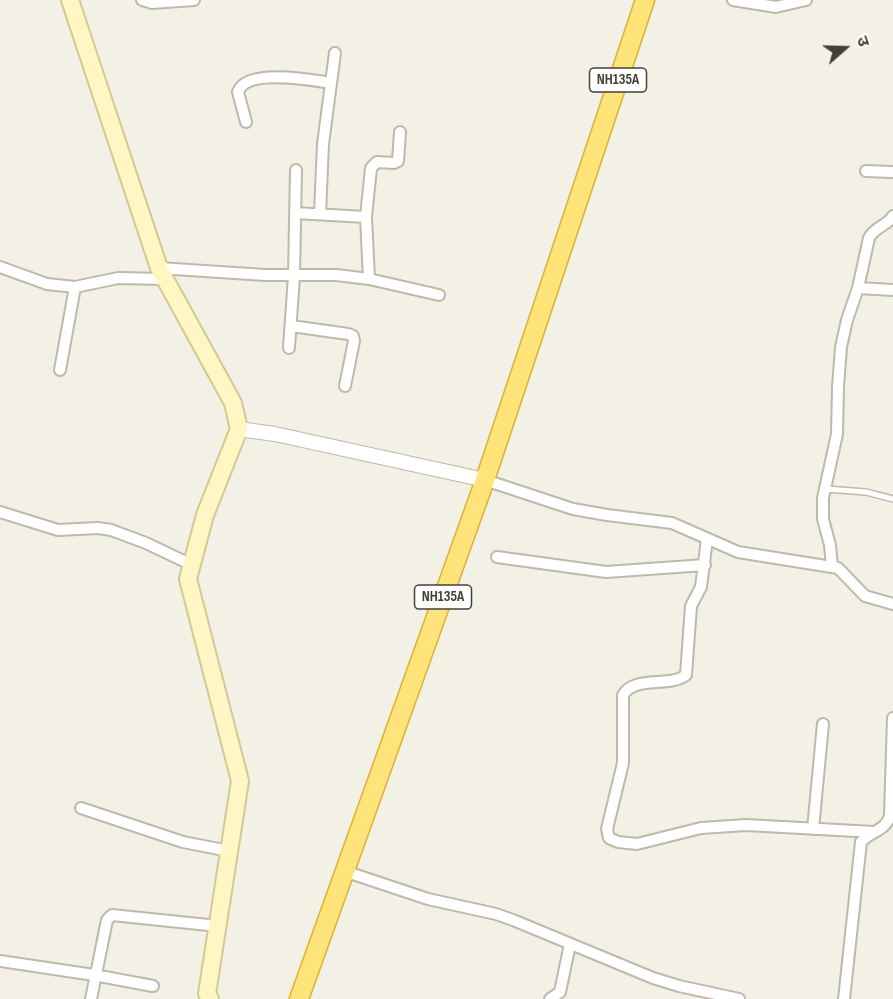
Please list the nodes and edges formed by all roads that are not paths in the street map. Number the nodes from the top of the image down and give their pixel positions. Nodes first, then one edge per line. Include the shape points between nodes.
1 (69, 0) edge
2 (142, 0) edge
3 (194, 0) edge
4 (645, 0) edge
5 (806, 0) edge
6 (735, 1) edge
7 (334, 53) dead end
8 (331, 83) junction
9 (246, 122) dead end
10 (400, 132) dead end
11 (296, 170) dead end
12 (866, 171) dead end
13 (893, 172) edge
14 (295, 213) junction
15 (320, 214) junction
16 (893, 216) edge
17 (366, 217) junction
18 (0, 267) edge
19 (161, 274) junction
20 (294, 276) junction
21 (369, 279) junction
22 (75, 287) junction
23 (858, 288) junction
24 (893, 290) edge
25 (439, 295) dead end
26 (291, 326) junction
27 (289, 348) dead end
28 (60, 370) dead end
29 (345, 386) dead end
30 (238, 429) junction
31 (485, 480) junction
32 (824, 488) junction
33 (893, 499) edge
34 (0, 513) edge
35 (707, 539) junction
36 (497, 557) dead end
37 (705, 565) junction
38 (832, 566) junction
39 (190, 568) junction
40 (893, 604) edge
41 (893, 718) edge
42 (823, 724) dead end
43 (81, 808) dead end
44 (813, 829) junction
45 (874, 832) junction
46 (229, 851) junction
47 (344, 871) junction
48 (218, 926) junction
49 (570, 944) junction
50 (0, 961) edge
51 (94, 975) junction
52 (153, 986) dead end
53 (698, 994) edge
54 (91, 999) edge
55 (210, 999) edge
56 (299, 999) edge
57 (550, 999) edge
58 (740, 999) edge
59 (844, 999) edge

1 - 19 main road
2 - 3 street
4 - 31 highway, NH135A
5 - 6 street via 776,7
7 - 8 street
8 - 9 street via 274,76 243,85 238,92
8 - 15 street
10 - 17 street via 398,161 372,166
11 - 14 street
12 - 13 street
14 - 15 street
14 - 20 street
15 - 17 street
16 - 23 street via 869,238
17 - 21 street
18 - 22 street via 47,284
19 - 20 street
19 - 22 street
19 - 30 main road via 233,403
20 - 21 street
20 - 26 street
21 - 25 street
22 - 28 street
23 - 24 street
23 - 32 street via 841,347 837,434
26 - 27 street
26 - 29 street via 353,336
30 - 31 street
30 - 39 main road via 205,515
31 - 35 street via 573,509 672,523
31 - 47 highway, NH135A
32 - 33 lane
32 - 38 street via 822,508
34 - 39 street via 58,530 111,530 146,543
35 - 37 street
35 - 38 street via 738,552
36 - 37 street via 606,572
37 - 44 street via 701,587 691,606 686,675 635,686 623,695 623,763 608,835 611,840 629,844 718,826
38 - 40 street via 865,596
39 - 46 main road via 188,579 240,781
41 - 45 street via 890,816 885,826
42 - 44 street
43 - 46 street via 172,839
44 - 45 street
45 - 59 street via 860,846
46 - 48 main road
47 - 49 street via 428,899 496,914
47 - 56 highway, NH135A
48 - 51 street via 111,915 106,920
48 - 55 main road via 207,994
49 - 53 street
49 - 57 street via 560,992
50 - 51 street
51 - 52 street
51 - 54 street
53 - 58 street

